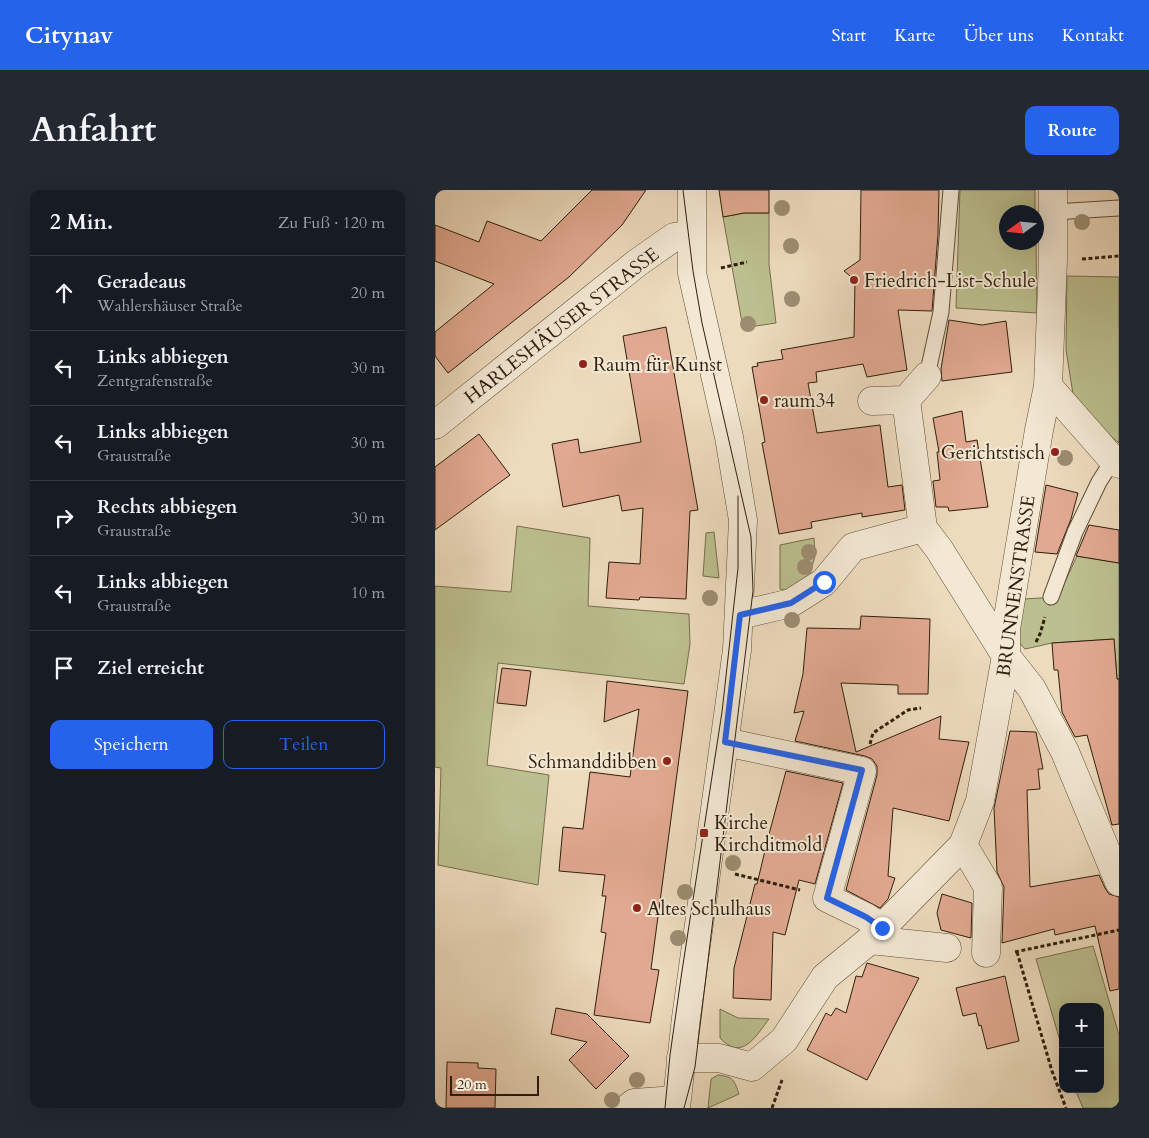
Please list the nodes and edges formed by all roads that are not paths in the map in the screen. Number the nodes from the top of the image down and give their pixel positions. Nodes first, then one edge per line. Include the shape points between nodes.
1 (693, 190) edge
2 (951, 190) edge
3 (1053, 201) edge
4 (1119, 208) edge
5 (692, 234) junction
6 (927, 376) joint
7 (1048, 386) junction
8 (906, 400) junction
9 (872, 401) dead end
10 (435, 425) edge
11 (1116, 462) edge
12 (923, 528) junction
13 (1051, 598) dead end
14 (740, 615) junction
15 (1006, 656) junction
16 (725, 742) junction
17 (963, 845) junction
18 (1119, 882) edge
19 (876, 934) junction
20 (947, 948) dead end
21 (986, 953) dead end
22 (681, 1058) junction
23 (676, 1104) edge
24 (628, 1108) edge

1 - 5 street
2 - 6 lane via 941,312
3 - 4 lane
3 - 7 street, BRUNNENSTRASSE
5 - 10 street, HARLESHÄUSER STRASSE via 675,236 637,263
5 - 14 street via 692,273 729,437 743,520
6 - 8 street
7 - 11 street
7 - 15 street, BRUNNENSTRASSE via 1006,629
8 - 9 street
8 - 12 street
11 - 13 lane via 1099,482 1075,532
12 - 14 street via 853,547 824,582 791,603
12 - 15 street
14 - 16 street
15 - 17 street, BRUNNENSTRASSE via 980,801
15 - 18 street via 1032,690 1065,752
16 - 19 street via 862,770 827,898 866,917
16 - 22 street
17 - 19 street, BRUNNENSTRASSE
17 - 21 street via 989,887
19 - 20 street
19 - 22 street, BRUNNENSTRASSE via 825,977 784,1040 752,1067 719,1058
22 - 23 street
23 - 24 street via 634,1103

